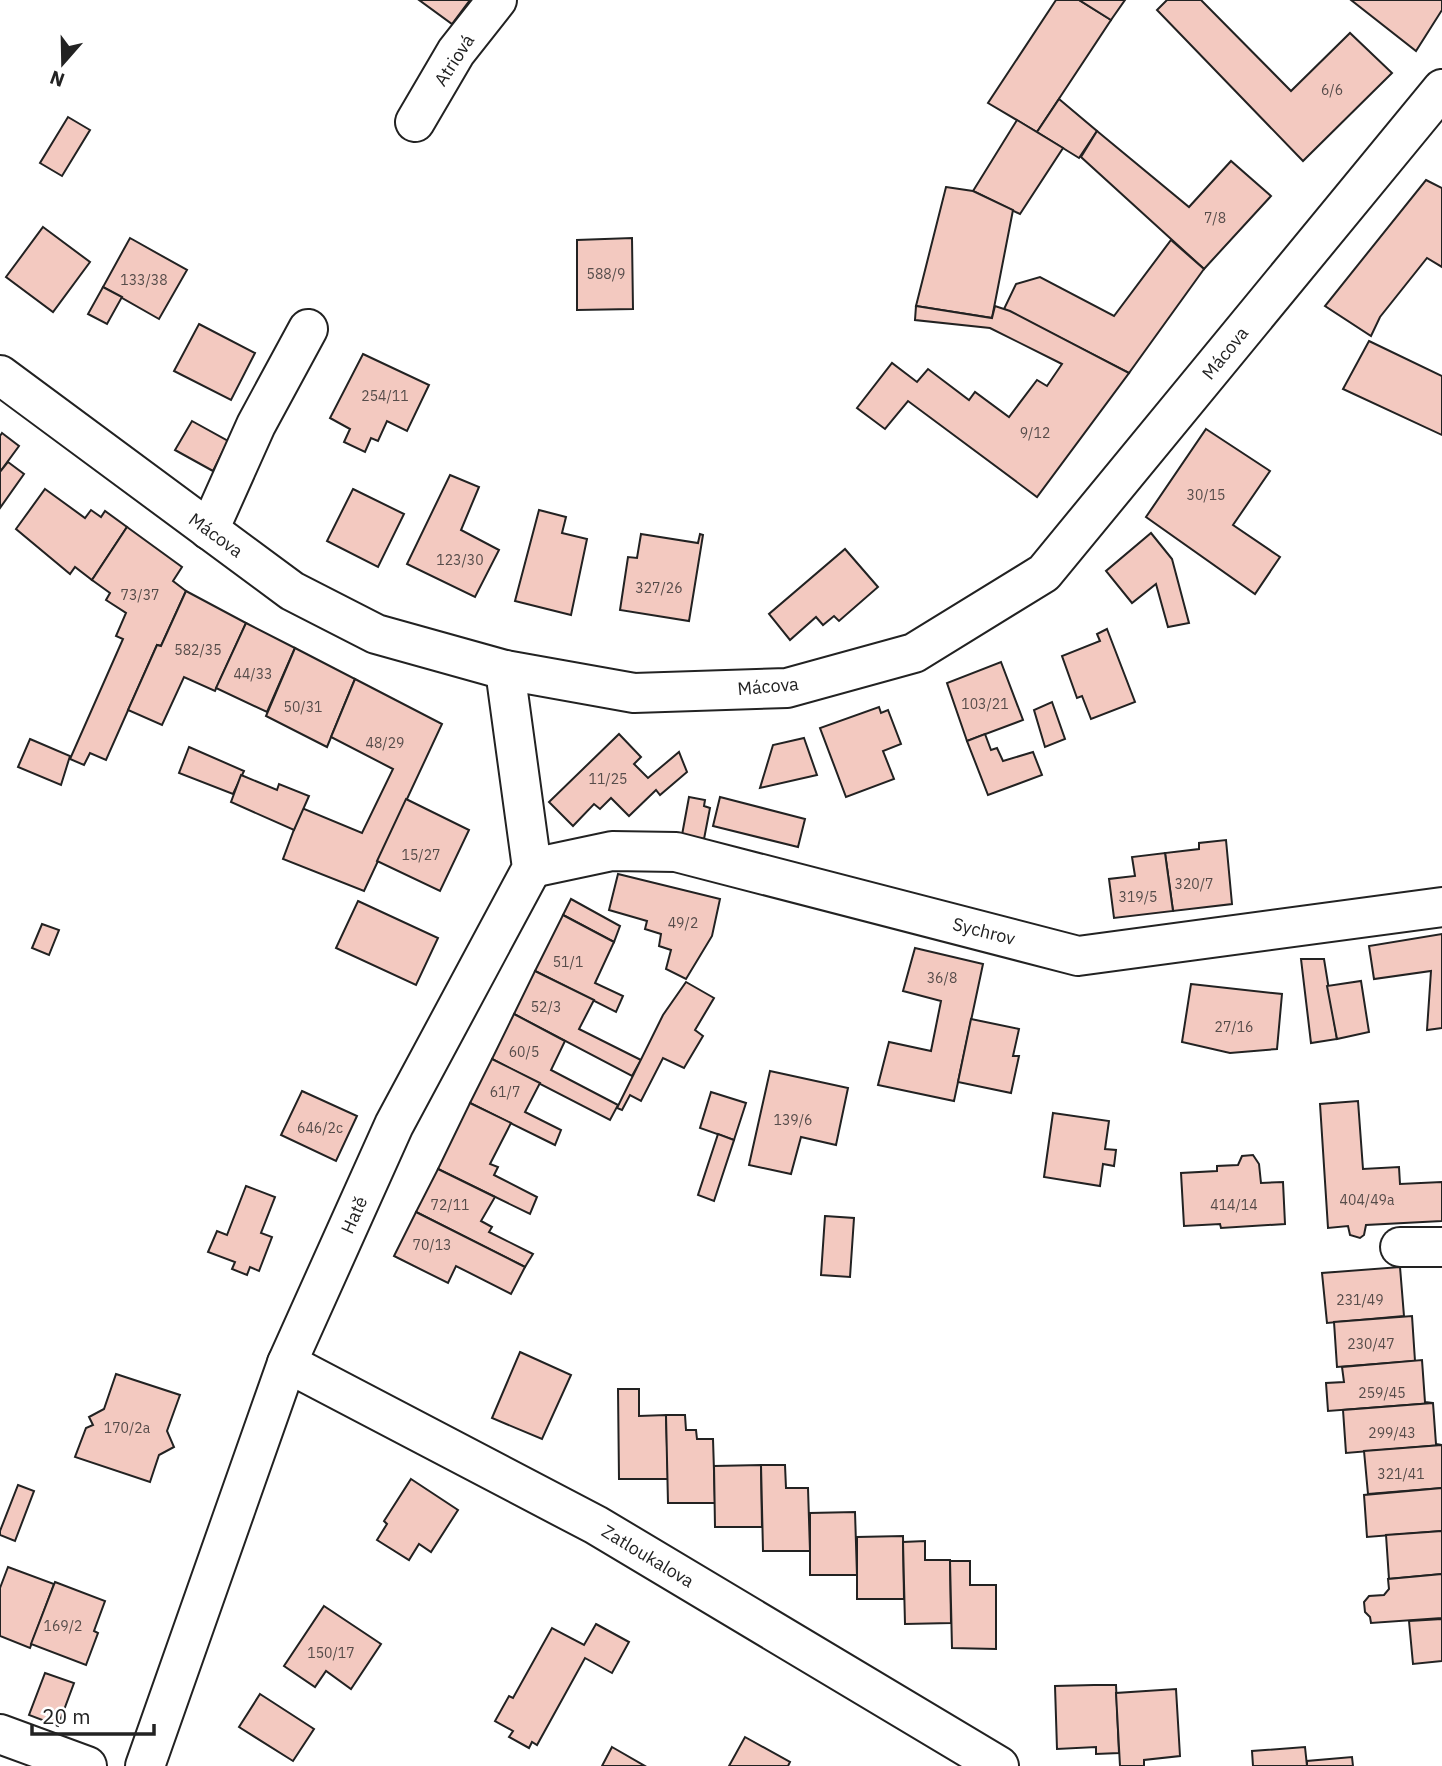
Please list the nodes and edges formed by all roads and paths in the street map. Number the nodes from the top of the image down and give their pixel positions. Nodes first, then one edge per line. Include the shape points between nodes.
1 (496, 0) edge
2 (1435, 109) edge
3 (415, 122) dead end
4 (308, 329) dead end
5 (0, 376) edge
6 (209, 530) junction
7 (505, 670) junction
8 (532, 868) junction
9 (1442, 907) edge
10 (1401, 1247) dead end
11 (1442, 1247) edge
12 (287, 1363) junction
13 (0, 1734) edge
14 (87, 1766) edge
15 (145, 1766) edge
16 (999, 1766) edge

1 - 3 street, Atriová via 456,52
2 - 7 street, Mácova via 1044,573 926,646 787,688 635,693
4 - 6 street via 256,425
5 - 6 street, Mácova
6 - 7 street, Mácova via 292,591 376,634
7 - 8 street
8 - 9 street, Sychrov via 612,851 676,852 1078,956
8 - 12 street, Hatě via 394,1125
10 - 11 street
12 - 15 street, Hatě
12 - 16 street, Zatloukalova via 596,1525
13 - 14 street

